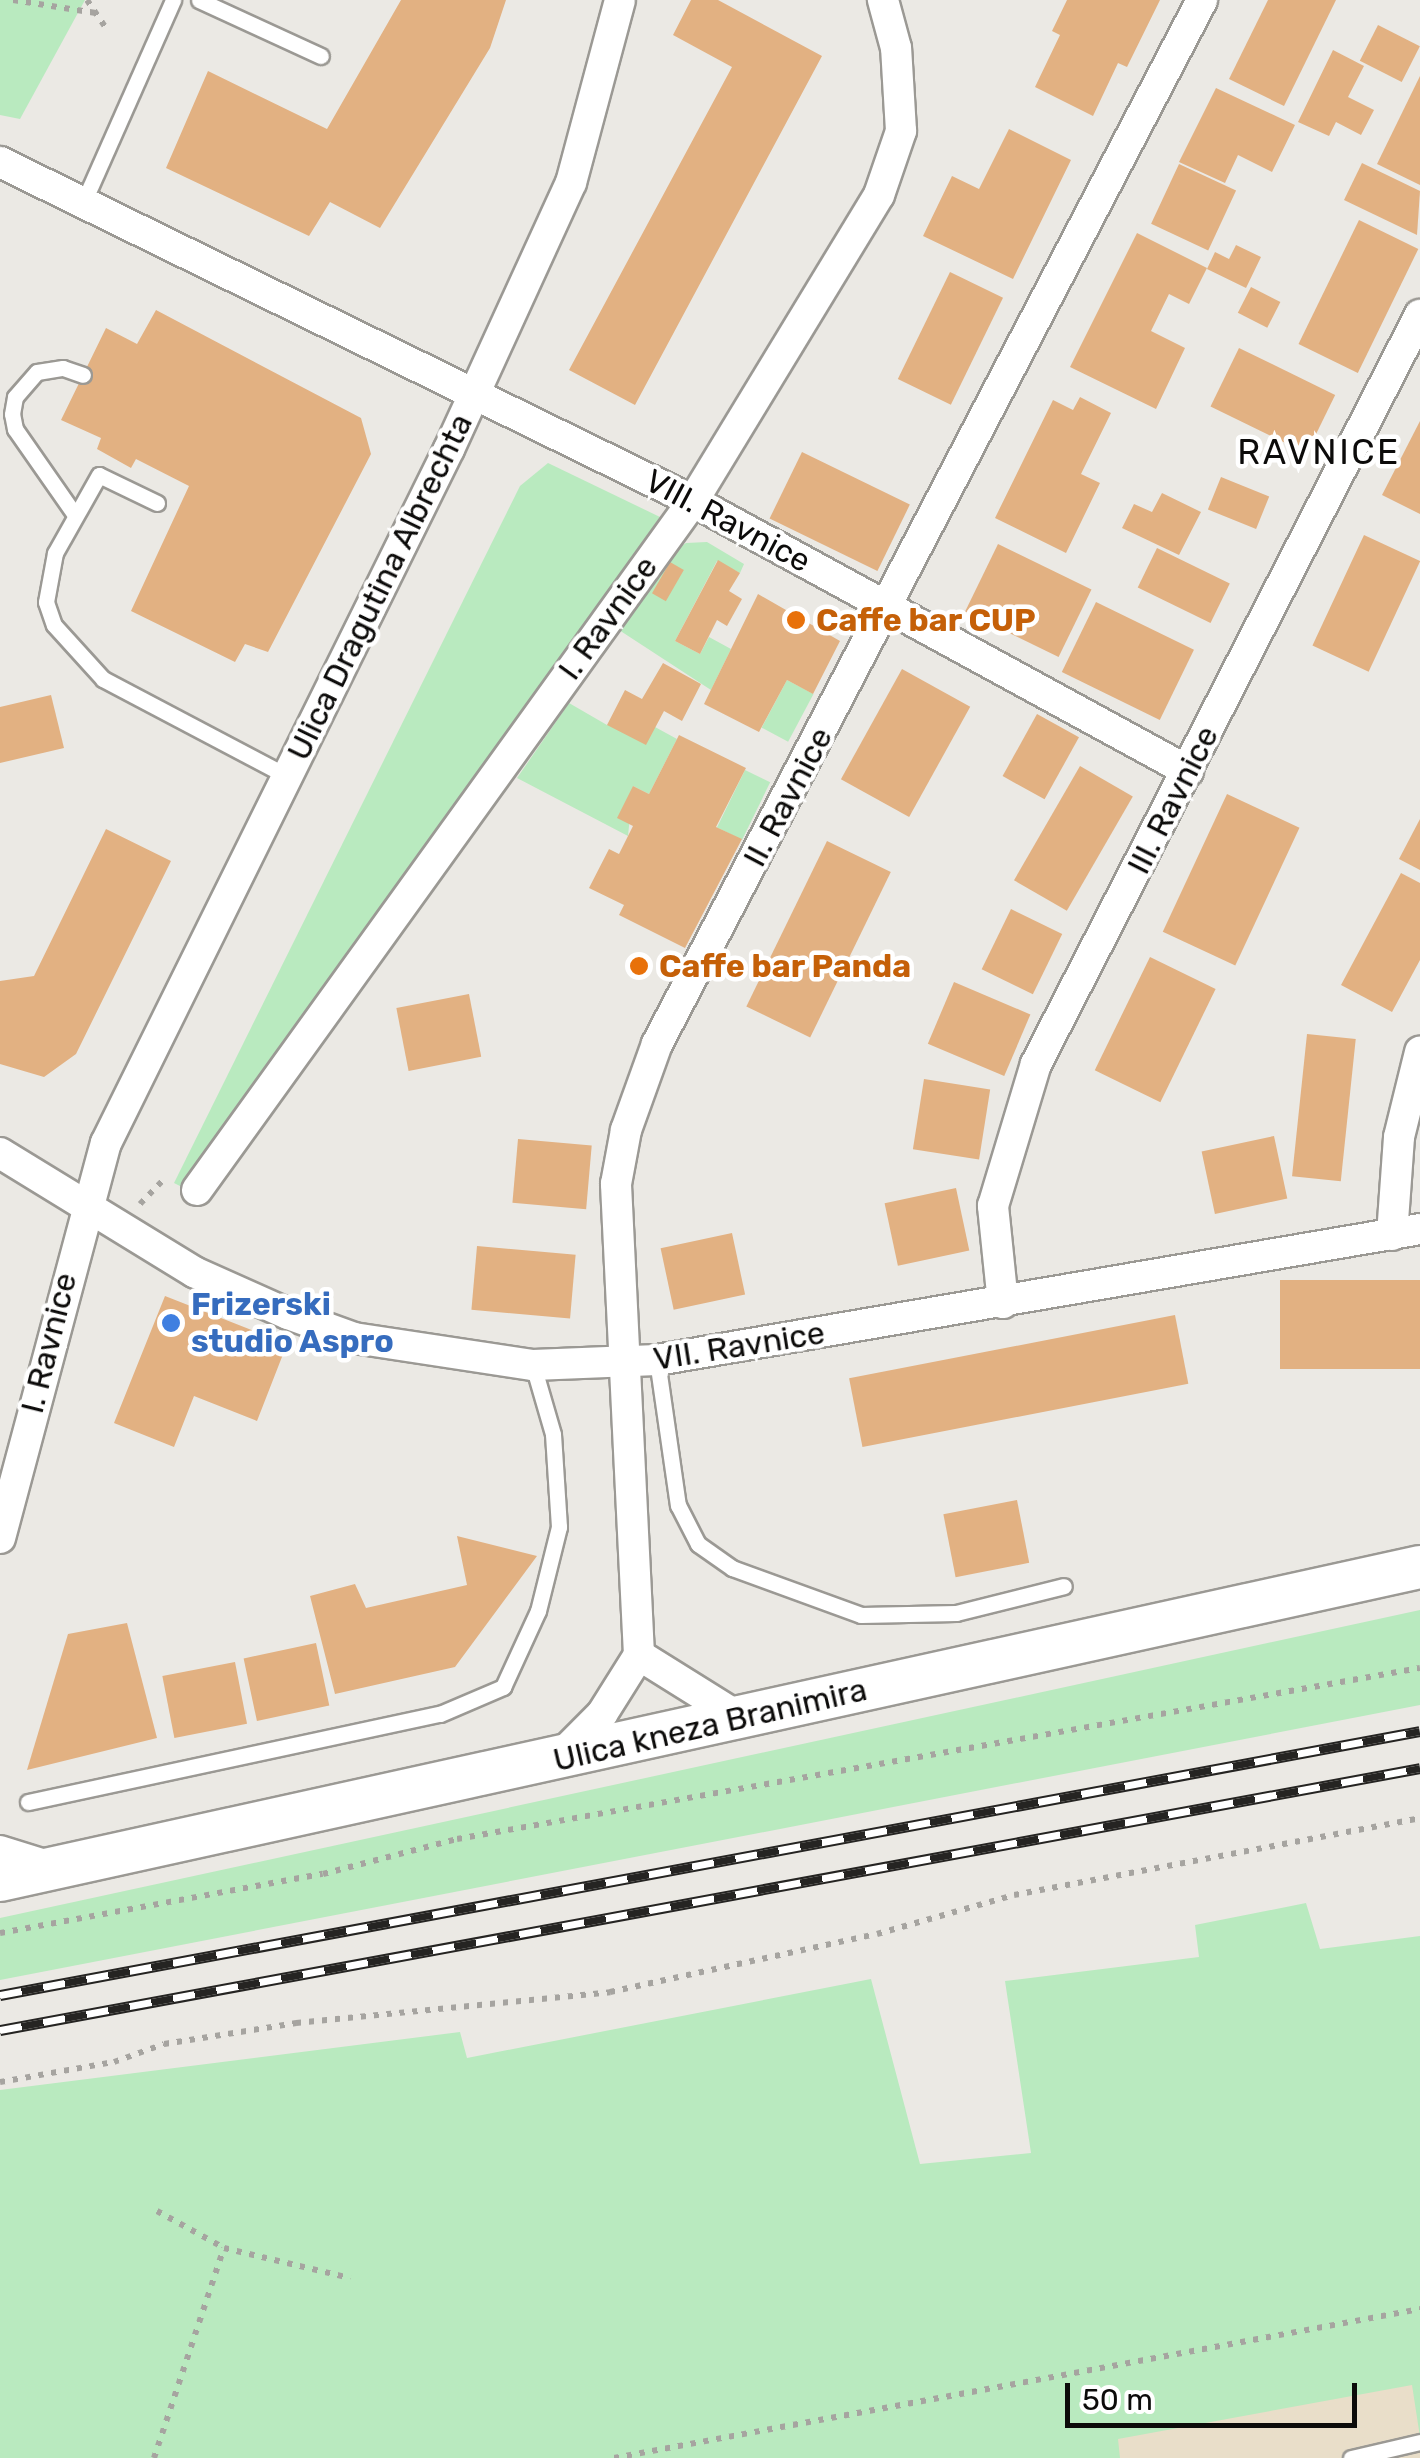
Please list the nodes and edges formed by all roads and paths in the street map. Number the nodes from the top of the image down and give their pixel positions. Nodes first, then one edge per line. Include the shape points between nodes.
1 (13, 0) edge
2 (87, 0) edge
3 (174, 0) edge
4 (198, 0) edge
5 (620, 0) edge
6 (883, 0) edge
7 (1202, 0) edge
8 (96, 13) junction
9 (106, 28) dead end
10 (321, 56) dead end
11 (0, 162) edge
12 (84, 201) junction
13 (1420, 315) edge
14 (83, 375) dead end
15 (476, 393) junction
16 (694, 502) junction
17 (157, 503) dead end
18 (76, 515) junction
19 (889, 607) junction
20 (1188, 771) junction
21 (287, 776) junction
22 (1420, 1052) edge
23 (0, 1153) edge
24 (197, 1190) dead end
25 (84, 1205) junction
26 (1406, 1232) edge
27 (1002, 1303) junction
28 (657, 1360) junction
29 (624, 1363) junction
30 (532, 1365) junction
31 (0, 1538) edge
32 (1420, 1567) edge
33 (1064, 1586) dead end
34 (639, 1655) junction
35 (1420, 1668) edge
36 (740, 1718) junction
37 (554, 1760) junction
38 (28, 1802) dead end
39 (1420, 1818) edge
40 (0, 1850) edge
41 (58, 1869) junction
42 (0, 1880) edge
43 (0, 1933) edge
44 (0, 2082) edge
45 (157, 2210) dead end
46 (224, 2248) junction
47 (350, 2278) dead end
48 (1420, 2310) edge
49 (1420, 2442) edge
50 (154, 2458) edge
51 (614, 2458) edge
52 (1351, 2458) edge

1 - 8 path
2 - 8 path
3 - 12 lane
4 - 10 lane
5 - 15 street via 571,183
6 - 16 street, I. Ravnice via 901,92 892,165
7 - 19 street, II. Ravnice
8 - 9 path
11 - 12 street, Ulica Dragutina Albrechta
12 - 15 street, Ulica Dragutina Albrechta
13 - 20 street, III. Ravnice
14 - 18 lane via 63,368 37,372 15,397 12,414 15,429
15 - 16 street, VIII. Ravnice
15 - 21 street, Ulica Dragutina Albrechta
16 - 19 street, VIII. Ravnice
16 - 24 street, I. Ravnice
17 - 18 lane via 99,476
18 - 21 lane via 55,553 46,602 75,656 102,679
19 - 20 street, VIII. Ravnice
19 - 29 street, II. Ravnice via 657,1044 626,1130 616,1184
20 - 27 street, III. Ravnice via 1036,1064 1002,1161 993,1206
21 - 25 street, Ulica Dragutina Albrechta via 106,1143
22 - 26 street via 1399,1137
23 - 25 street, VII. Ravnice
25 - 30 street, VII. Ravnice via 194,1272 354,1338
25 - 31 street, I. Ravnice
26 - 27 street, VII. Ravnice
27 - 28 street, VII. Ravnice
28 - 29 street, VII. Ravnice
28 - 33 lane via 678,1505 698,1544 732,1568 861,1615 956,1613
29 - 30 street, VII. Ravnice
29 - 34 street, II. Ravnice
30 - 38 lane via 554,1434 558,1527 538,1611 504,1687 440,1714
32 - 36 main road, Ulica kneza Branimira
34 - 36 street
34 - 37 street via 602,1714
35 - 43 path via 457,1839 322,1874
36 - 37 main road, Ulica kneza Branimira
37 - 41 main road, Ulica kneza Branimira
39 - 44 path via 1014,1895 876,1934 610,1992 277,2026
40 - 41 street
41 - 42 main road, Ulica kneza Branimira
45 - 46 path
46 - 47 path
46 - 50 path
48 - 51 path
49 - 52 lane

